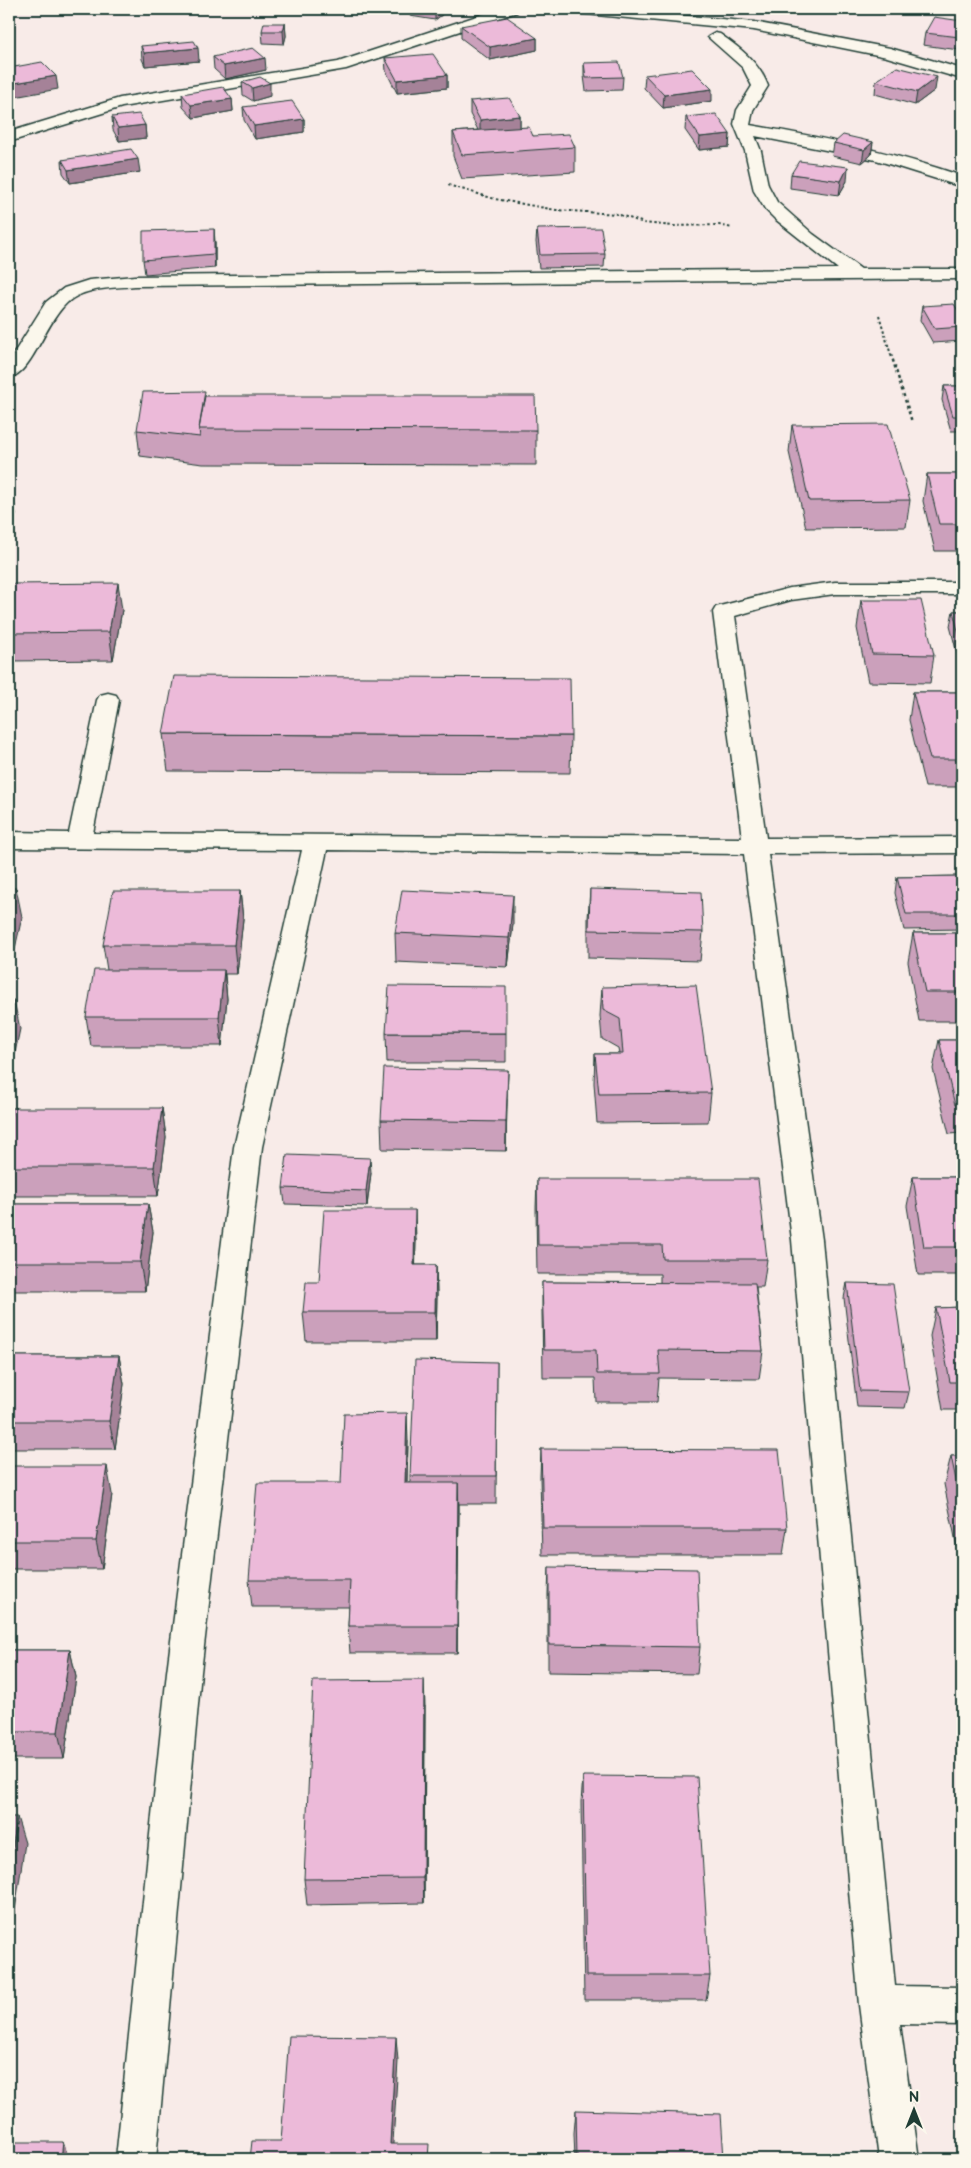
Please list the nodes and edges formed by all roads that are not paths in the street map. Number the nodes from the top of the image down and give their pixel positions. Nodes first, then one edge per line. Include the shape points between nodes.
1 (512, 9) edge
2 (575, 9) edge
3 (686, 21) junction
4 (754, 26) junction
5 (715, 37) junction
6 (962, 74) edge
7 (743, 129) junction
8 (9, 137) edge
9 (962, 182) edge
10 (856, 274) junction
11 (962, 274) edge
12 (9, 372) edge
13 (962, 588) edge
14 (108, 700) dead end
15 (80, 839) junction
16 (9, 840) edge
17 (316, 843) junction
18 (962, 845) edge
19 (756, 846) junction
20 (878, 2005) junction
21 (962, 2006) edge
22 (136, 2159) edge
23 (899, 2159) edge

1 - 8 street via 341,66 120,103
2 - 3 street
3 - 4 street
3 - 5 street
4 - 5 street
4 - 6 street via 890,53
5 - 7 street via 739,55 758,78 760,86 745,109
7 - 9 street via 897,160
7 - 10 street via 751,144 765,198 794,226
10 - 11 street
10 - 12 street via 94,284 70,292 52,306 22,357
13 - 19 street via 835,588 790,594 724,612
14 - 15 street
15 - 16 street
15 - 17 street
17 - 19 street
17 - 22 street via 248,1147 184,1672
18 - 19 street
19 - 20 street via 807,1240
20 - 21 street
20 - 23 street

